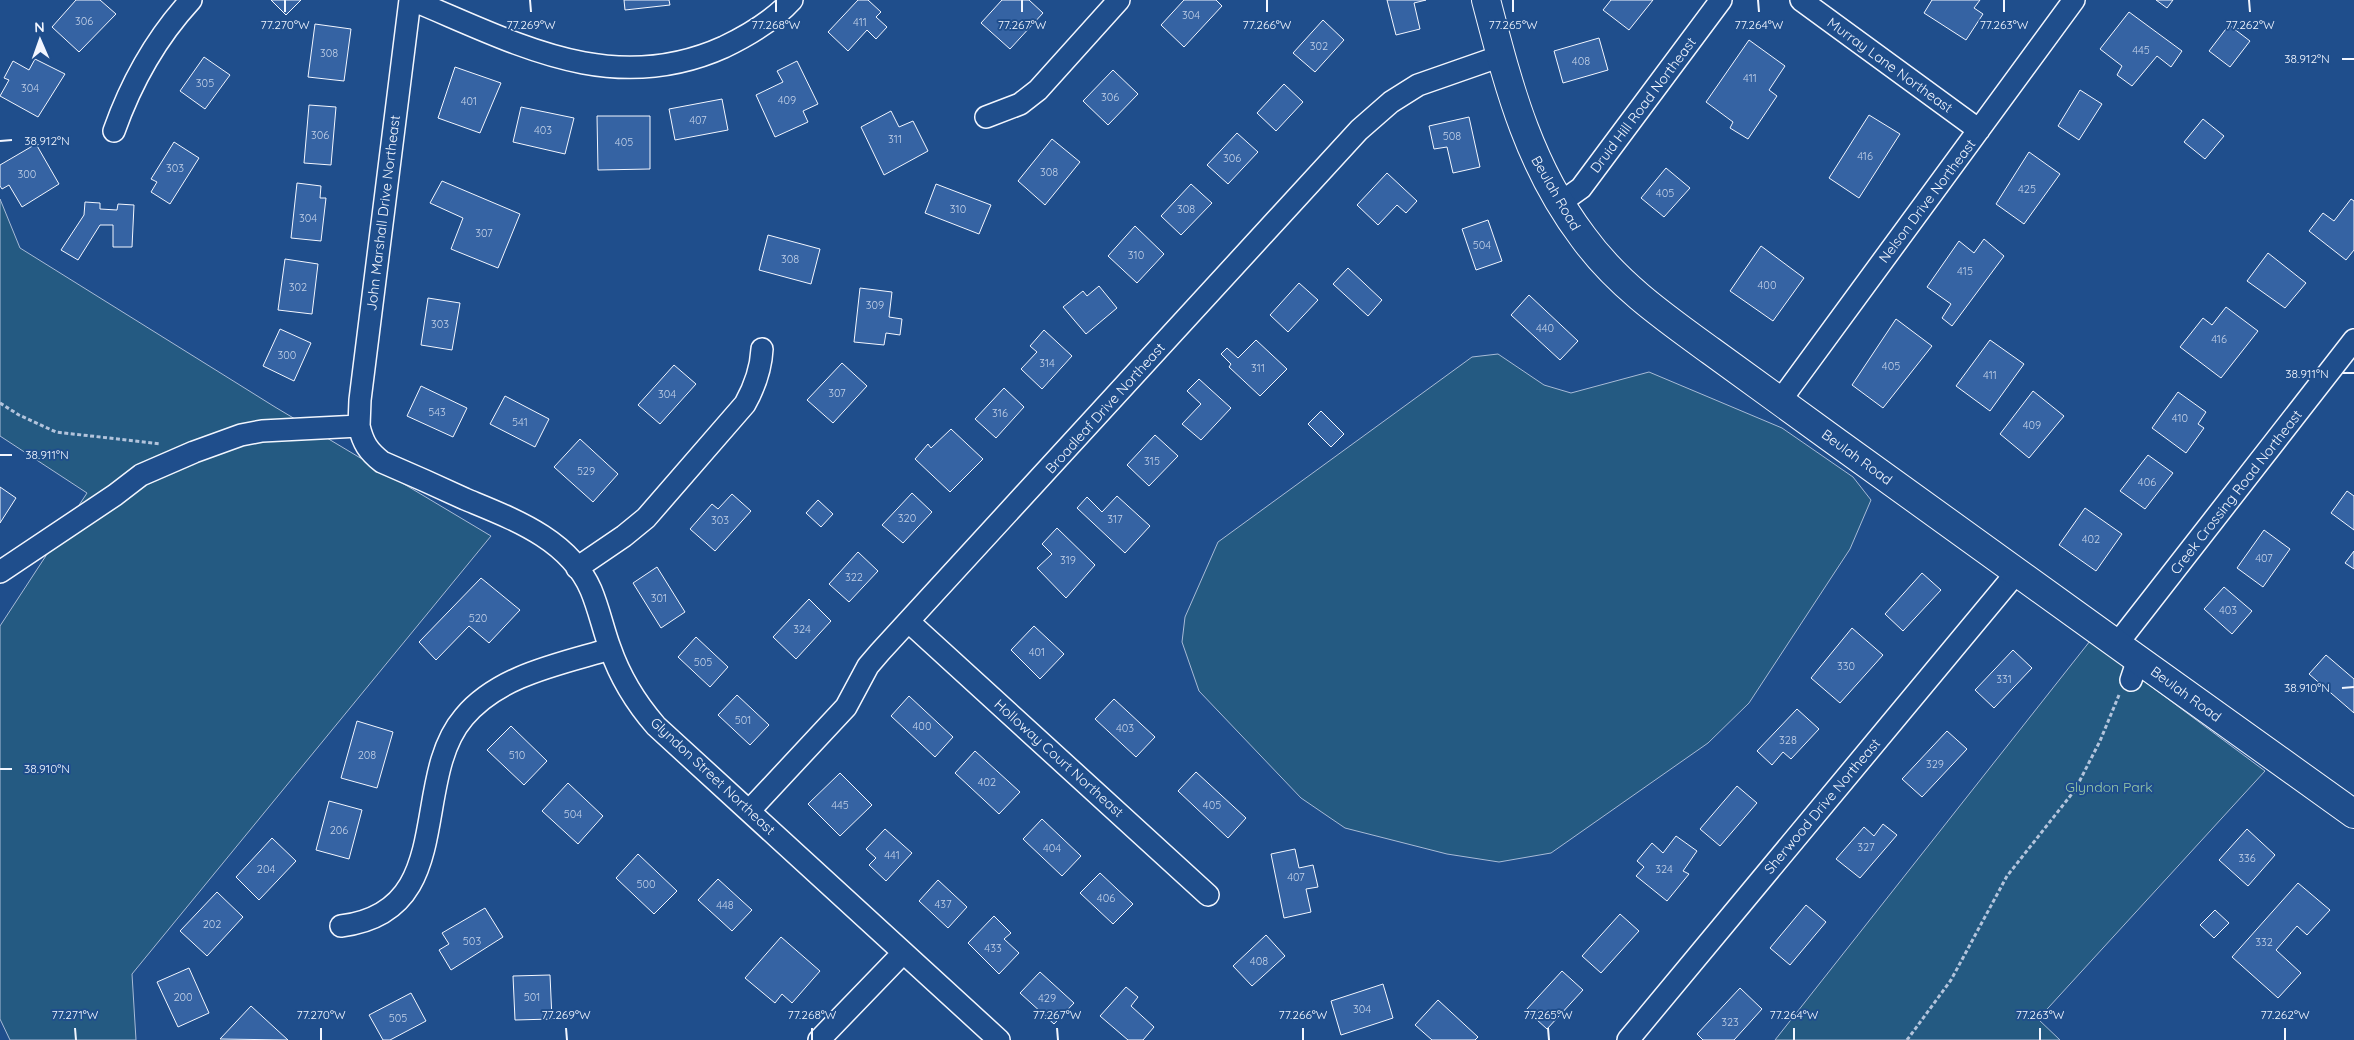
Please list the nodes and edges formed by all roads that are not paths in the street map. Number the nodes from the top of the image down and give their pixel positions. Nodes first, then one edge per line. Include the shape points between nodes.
1 (191, 0) edge
2 (410, 0) edge
3 (792, 0) edge
4 (1119, 0) edge
5 (1486, 0) edge
6 (1721, 0) edge
7 (1801, 0) edge
8 (2074, 0) edge
9 (1501, 56) junction
10 (986, 117) dead end
11 (1979, 130) junction
12 (114, 131) dead end
13 (1560, 203) junction
14 (2354, 340) edge
15 (762, 349) dead end
16 (1780, 401) junction
17 (359, 426) junction
18 (577, 568) junction
19 (0, 572) edge
20 (2017, 572) junction
21 (909, 622) junction
22 (610, 649) junction
23 (2128, 661) junction
24 (749, 811) junction
25 (2354, 814) edge
26 (1208, 895) dead end
27 (341, 926) dead end
28 (903, 953) junction
29 (819, 1040) edge
30 (999, 1040) edge
31 (1628, 1040) edge

1 - 12 street via 155,45 135,80
2 - 3 street via 554,57 604,67 641,68 676,64 714,51 763,26
2 - 17 street, John Marshall Drive Northeast
4 - 10 street via 1038,90 1020,104
5 - 9 main road, Beulah Road
6 - 13 street, Druid Hill Road Northeast via 1581,188
7 - 11 street, Murray Lane Northeast
8 - 11 street, Nelson Drive Northeast
9 - 13 main road, Beulah Road via 1521,124
9 - 21 street, Broadleaf Drive Northeast via 1418,85 1391,102 1358,130
11 - 16 street, Nelson Drive Northeast
13 - 16 main road, Beulah Road via 1582,236 1618,278 1663,316
14 - 23 street, Creek Crossing Road Northeast
15 - 18 street via 755,386 745,404 646,518
16 - 20 main road, Beulah Road
17 - 18 street, Glyndon Street Northeast via 363,443 382,462 510,518 544,537
17 - 19 street via 262,431 194,452 141,475
18 - 22 street, Glyndon Street Northeast via 591,590
20 - 23 main road, Beulah Road
20 - 31 street, Sherwood Drive Northeast
21 - 24 street, Broadleaf Drive Northeast via 868,666 846,707
21 - 26 street, Holloway Court Northeast
22 - 24 street, Glyndon Street Northeast via 624,682 647,715
22 - 27 street via 515,680 479,701 463,717 442,757 424,854 416,874 387,910 370,919
23 - 25 main road, Beulah Road
24 - 28 street, Glyndon Street Northeast
28 - 29 street
28 - 30 street, Glyndon Street Northeast

